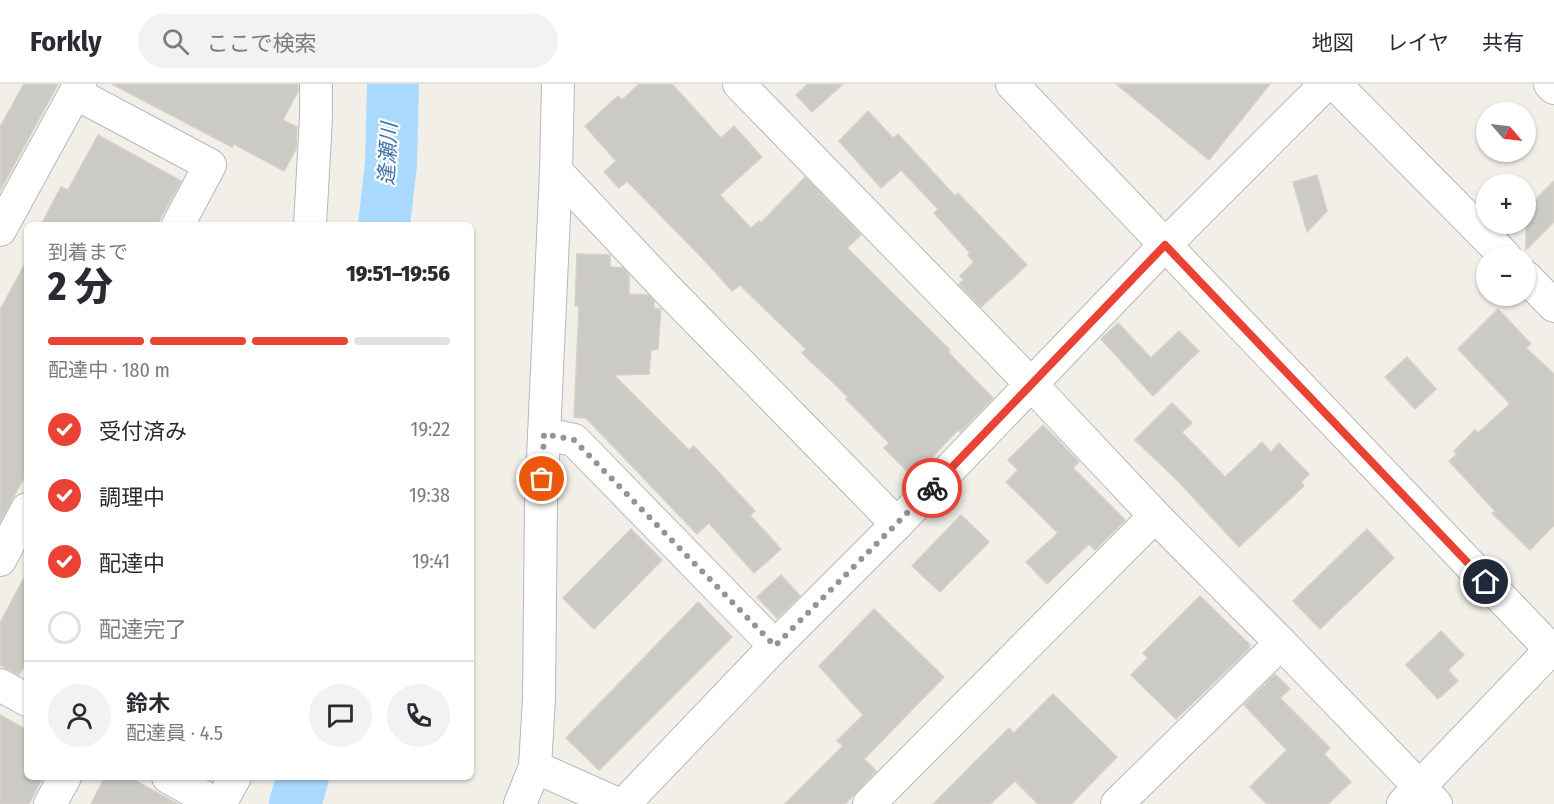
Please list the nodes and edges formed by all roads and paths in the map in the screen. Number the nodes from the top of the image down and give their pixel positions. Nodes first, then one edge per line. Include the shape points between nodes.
1 (316, 84) edge
2 (558, 84) edge
3 (739, 84) edge
4 (1012, 84) edge
5 (1326, 84) edge
6 (1335, 84) edge
7 (1550, 84) edge
8 (77, 88) edge
9 (1554, 88) edge
10 (556, 171) junction
11 (180, 222) edge
12 (310, 222) edge
13 (0, 230) edge
14 (1165, 245) junction
15 (1495, 246) edge
16 (1536, 287) edge
17 (1554, 306) edge
18 (1031, 384) junction
19 (544, 434) junction
20 (24, 515) edge
21 (1155, 516) junction
22 (897, 524) junction
23 (0, 560) edge
24 (1281, 643) junction
25 (775, 646) junction
26 (1553, 649) edge
27 (0, 685) edge
28 (24, 698) edge
29 (535, 767) junction
30 (63, 780) edge
31 (174, 780) edge
32 (233, 780) edge
33 (1420, 798) edge
34 (50, 804) edge
35 (218, 804) edge
36 (520, 804) edge
37 (618, 804) edge
38 (624, 804) edge
39 (869, 804) edge
40 (1117, 804) edge

1 - 12 street
2 - 10 street
3 - 18 street
4 - 14 street
5 - 14 street
6 - 15 street
7 - 9 street
8 - 11 street via 210,165
8 - 13 street
10 - 19 street
10 - 22 street
14 - 18 street
14 - 26 street
16 - 17 street
18 - 21 street
18 - 22 street
19 - 25 street via 574,440
19 - 29 street
20 - 23 street
21 - 24 street
21 - 39 street
22 - 25 street
24 - 33 street
24 - 40 street
25 - 38 street
26 - 33 street
27 - 28 street
29 - 36 street
29 - 37 street
30 - 34 street
31 - 35 street
32 - 35 street

